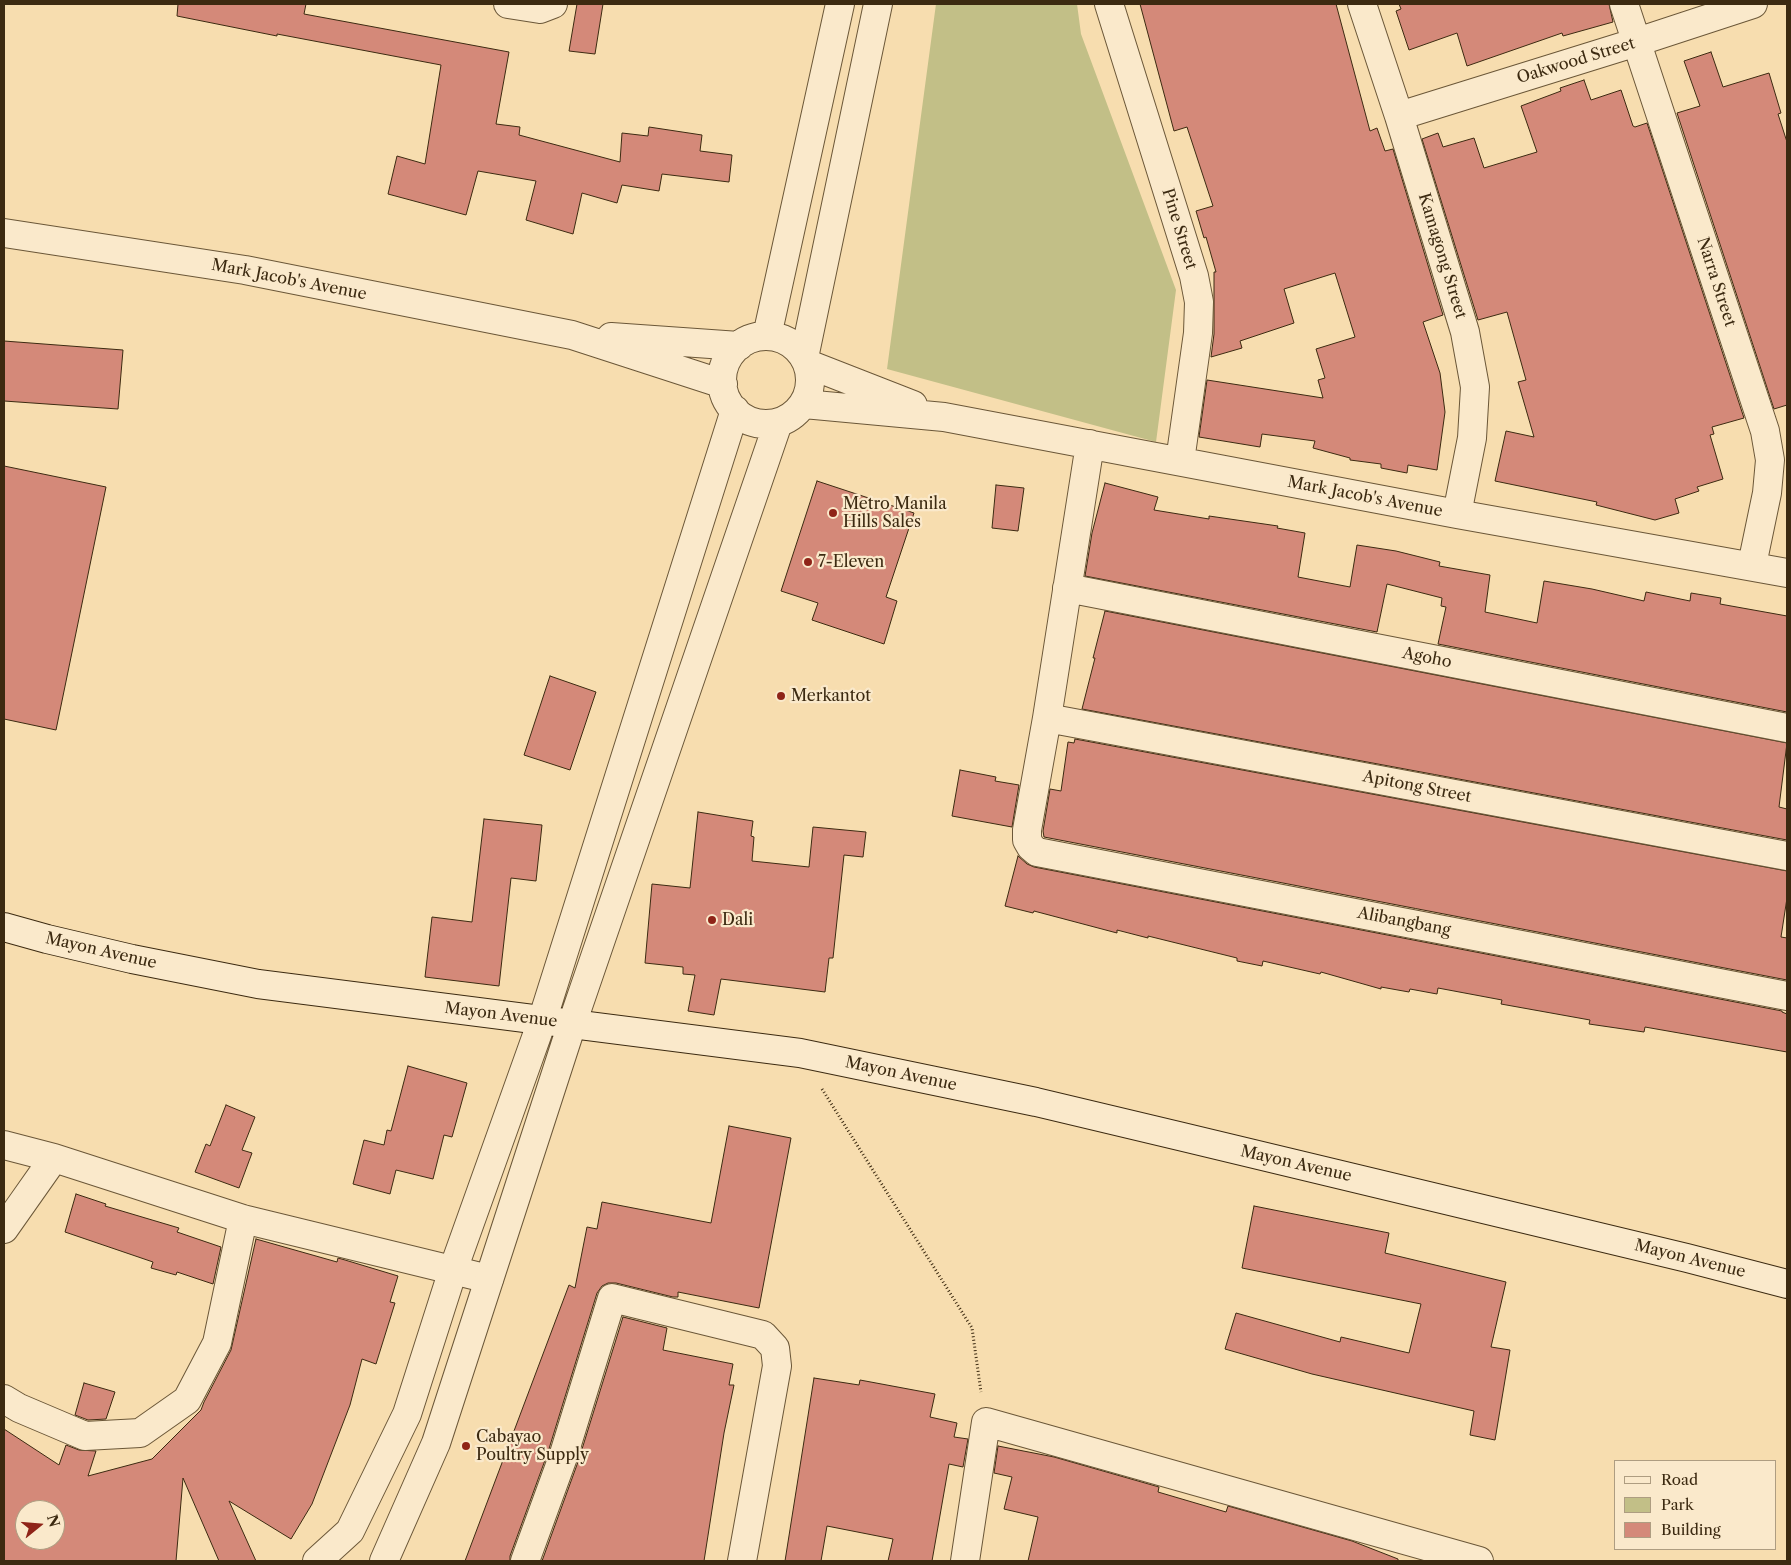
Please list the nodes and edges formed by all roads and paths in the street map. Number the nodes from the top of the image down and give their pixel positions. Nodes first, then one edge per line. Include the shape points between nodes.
1 (508, 4) edge
2 (553, 4) edge
3 (840, 4) edge
4 (878, 4) edge
5 (1109, 4) edge
6 (1362, 4) edge
7 (1624, 4) edge
8 (1753, 4) edge
9 (1637, 42) junction
10 (1399, 116) junction
11 (4, 233) edge
12 (572, 335) junction
13 (767, 336) junction
14 (739, 346) junction
15 (806, 361) junction
16 (722, 384) junction
17 (804, 404) junction
18 (735, 410) junction
19 (944, 417) junction
20 (778, 423) junction
21 (1090, 444) junction
22 (1180, 461) junction
23 (1457, 514) junction
24 (1752, 566) junction
25 (1787, 572) edge
26 (1067, 588) junction
27 (1047, 718) junction
28 (1787, 728) edge
29 (1787, 856) edge
30 (4, 927) edge
31 (1787, 996) edge
32 (542, 1021) junction
33 (572, 1024) junction
34 (800, 1052) junction
35 (4, 1145) edge
36 (54, 1158) junction
37 (243, 1219) junction
38 (4, 1229) edge
39 (453, 1270) junction
40 (489, 1279) junction
41 (1787, 1284) edge
42 (4, 1399) edge
43 (986, 1422) junction
44 (317, 1561) edge
45 (384, 1561) edge
46 (525, 1561) edge
47 (742, 1561) edge
48 (965, 1561) edge
49 (1478, 1561) edge

1 - 2 street via 540,10
3 - 13 street
4 - 15 street
5 - 22 street, Pine Street via 1194,276 1199,302 1198,333
6 - 10 street, Kamagong Street
7 - 9 street, Narra Street
8 - 9 street, Oakwood Street
9 - 10 street, Oakwood Street
9 - 24 street, Narra Street via 1765,431 1770,460 1768,485
10 - 23 street, Kamagong Street via 1465,332 1475,388 1472,438
11 - 12 street, Mark Jacob's Avenue via 245,270
12 - 14 street, Mark Jacob's Avenue
12 - 16 street, Mark Jacob's Avenue
13 - 14 street via 752,338
13 - 15 street via 788,343
14 - 16 street via 730,356
15 - 17 street via 809,388
15 - 19 street, Mark Jacob's Avenue
16 - 18 street via 726,398
17 - 19 street, Mark Jacob's Avenue
17 - 20 street via 793,416
18 - 20 street via 746,419 762,424
18 - 32 street
19 - 21 street, Mark Jacob's Avenue
20 - 33 street
21 - 22 street, Mark Jacob's Avenue
21 - 26 street
22 - 23 street, Mark Jacob's Avenue
23 - 24 street, Mark Jacob's Avenue
24 - 25 street, Mark Jacob's Avenue
26 - 27 street
26 - 28 street, Agoho
27 - 29 street, Apitong Street
27 - 31 street, Alibangbang via 1027,830 1027,840 1037,852
30 - 32 street, Mayon Avenue via 132,959 258,984
32 - 33 street, Mayon Avenue
32 - 39 street
33 - 34 street, Mayon Avenue
33 - 40 street
34 - 41 street, Mayon Avenue via 1183,1136
34 - 43 path via 972,1328
35 - 36 street
36 - 37 street
36 - 38 street
37 - 39 street
37 - 42 street via 217,1343 187,1400 140,1433 85,1436
39 - 40 street
39 - 44 street via 407,1414 350,1531
40 - 45 street via 436,1442
43 - 48 street
43 - 49 street
46 - 47 street via 563,1458 612,1298 763,1335 775,1348 777,1366

